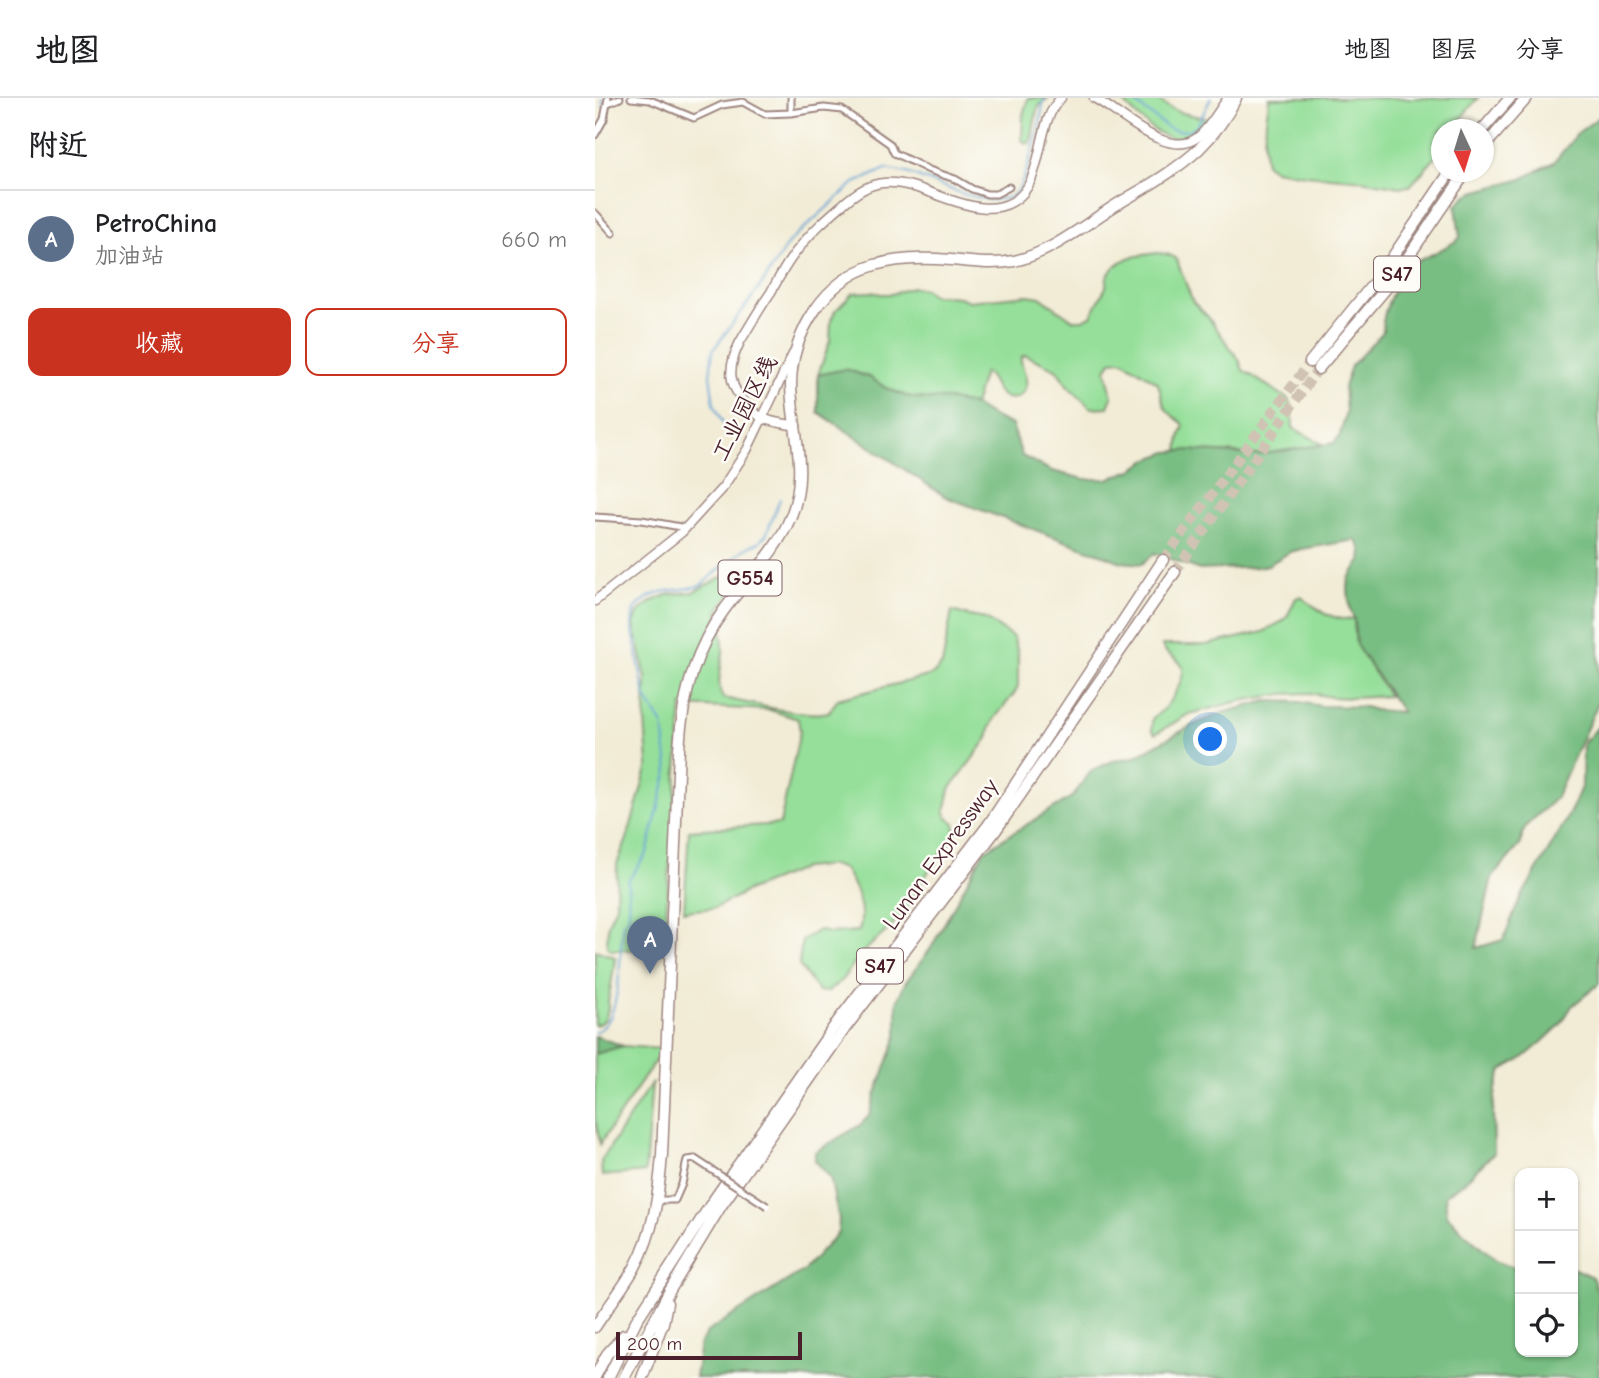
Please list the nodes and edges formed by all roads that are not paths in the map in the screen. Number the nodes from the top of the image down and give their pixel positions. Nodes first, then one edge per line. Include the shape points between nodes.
1 (621, 98) edge
2 (631, 98) edge
3 (791, 98) edge
4 (1061, 98) edge
5 (1094, 98) edge
6 (1228, 98) edge
7 (1236, 98) edge
8 (1510, 98) edge
9 (1527, 98) edge
10 (607, 105) edge
11 (791, 113) junction
12 (1492, 119) edge
13 (595, 135) edge
14 (1494, 136) edge
15 (1443, 182) edge
16 (1459, 182) edge
17 (1009, 187) dead end
18 (972, 196) junction
19 (595, 213) edge
20 (613, 233) dead end
21 (799, 342) junction
22 (762, 418) junction
23 (796, 426) junction
24 (595, 517) edge
25 (686, 528) junction
26 (1163, 561) tunnel mouth
27 (1175, 572) tunnel mouth
28 (595, 601) edge
29 (657, 1200) junction
30 (767, 1206) dead end
31 (669, 1292) junction
32 (636, 1321) junction
33 (595, 1327) edge
34 (595, 1377) edge
35 (608, 1378) edge
36 (624, 1378) edge
37 (642, 1378) edge

1 - 10 street
2 - 11 street via 650,100 694,118 722,105 743,102 765,114
3 - 11 street
4 - 18 street via 1050,113 1023,194 1011,203 989,208
5 - 6 street via 1156,138 1181,145 1201,134
7 - 21 highway, G554 via 1216,131 1193,154 1058,242 1004,262 915,258 873,265 831,291
8 - 12 highway
9 - 14 highway
10 - 13 street
11 - 18 street via 842,110 890,144 894,153 955,179
15 - 16 highway, S47 via 1314,365 1389,285
17 - 18 street via 996,194
18 - 22 street via 880,183 857,193 820,224 789,261 731,362 731,379 738,395
19 - 20 street
21 - 22 street, 工业园区线
21 - 23 highway, G554 via 791,377
22 - 23 street
22 - 25 street, 工业园区线 via 734,472
23 - 29 highway, G554 via 800,476 791,516 768,556 710,631 694,666 684,706
24 - 25 street
25 - 28 street, 工业园区线
26 - 32 highway, Lunan Expressway / S47 via 989,824 838,1021
27 - 31 highway, Lunan Expressway / S47 via 996,830 830,1050 721,1206
29 - 30 street, bridge via 675,1199 687,1160 695,1159
29 - 33 highway, G554 via 638,1260
31 - 36 highway, Lunan Expressway / S47
31 - 37 highway via 663,1323
32 - 34 highway via 607,1354
32 - 35 highway, Lunan Expressway / S47

